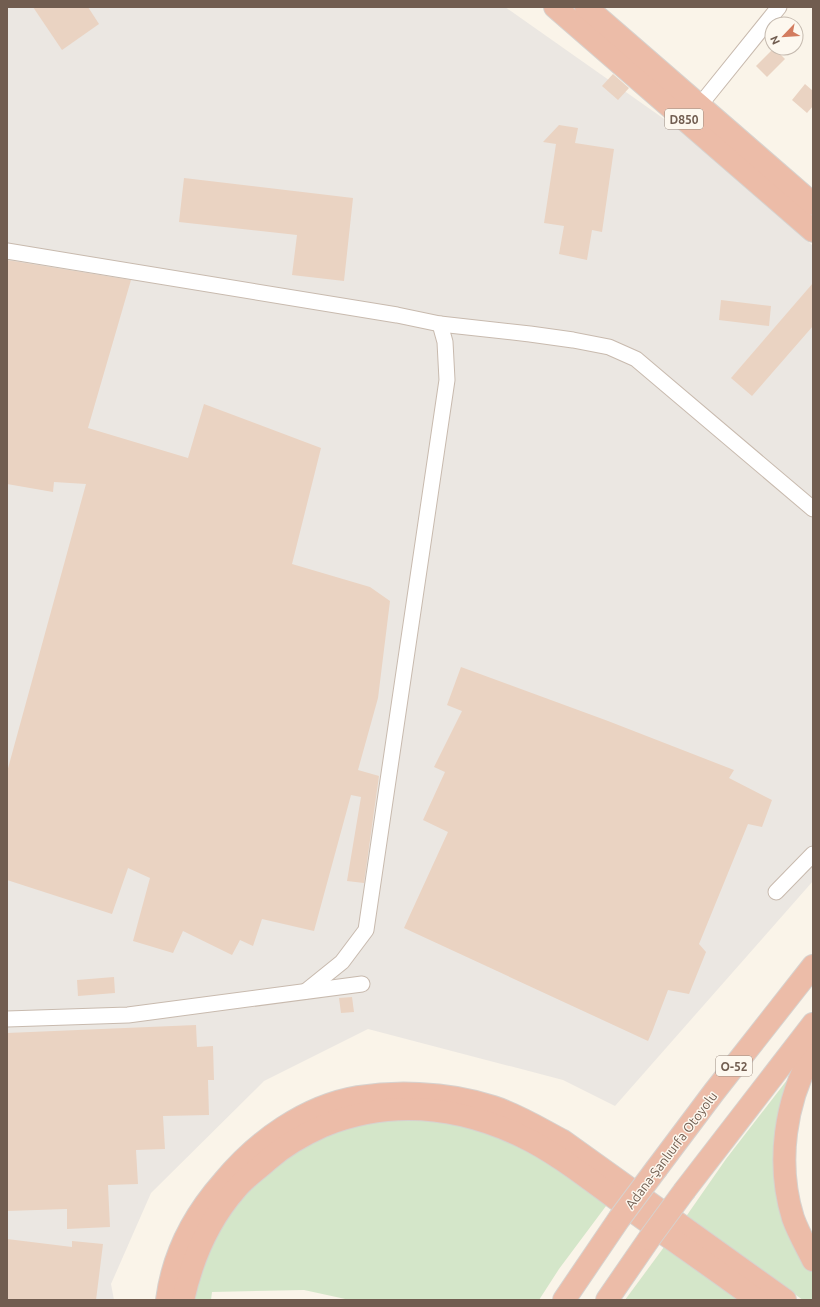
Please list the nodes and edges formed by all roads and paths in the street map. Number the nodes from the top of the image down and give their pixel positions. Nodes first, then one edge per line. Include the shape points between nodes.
1 (555, 7) edge
2 (779, 7) edge
3 (589, 8) edge
4 (700, 106) junction
5 (813, 204) edge
6 (813, 231) edge
7 (7, 251) edge
8 (440, 324) junction
9 (813, 509) edge
10 (813, 854) edge
11 (776, 892) dead end
12 (813, 966) edge
13 (362, 984) dead end
14 (306, 991) junction
15 (7, 1019) edge
16 (813, 1024) edge
17 (813, 1052) edge
18 (813, 1260) edge
19 (167, 1300) edge
20 (183, 1300) edge
21 (564, 1300) edge
22 (608, 1300) edge
23 (757, 1300) edge
24 (785, 1300) edge

1 - 6 highway, D850
2 - 4 street
3 - 4 highway, D850
4 - 5 highway, D850
7 - 8 street
8 - 9 street via 573,340 608,347 636,359
8 - 14 street via 447,380 366,930 342,962
10 - 11 street
12 - 21 highway, Adana-Şanlıurfa Otoyolu / O-52, bridge via 657,1168
13 - 14 street
14 - 15 street via 128,1015
16 - 22 highway, O-52, bridge via 685,1190
17 - 18 highway via 804,1068 789,1110 784,1154 786,1188 793,1218
19 - 24 highway via 175,1264 186,1235 206,1202 237,1165 268,1138 287,1125 336,1103 380,1094 408,1094 441,1095 466,1100 493,1107 528,1122 563,1142
20 - 23 highway via 195,1256 222,1207 251,1174 279,1150 297,1138 343,1118 383,1110 411,1109 460,1114 522,1137 559,1159

